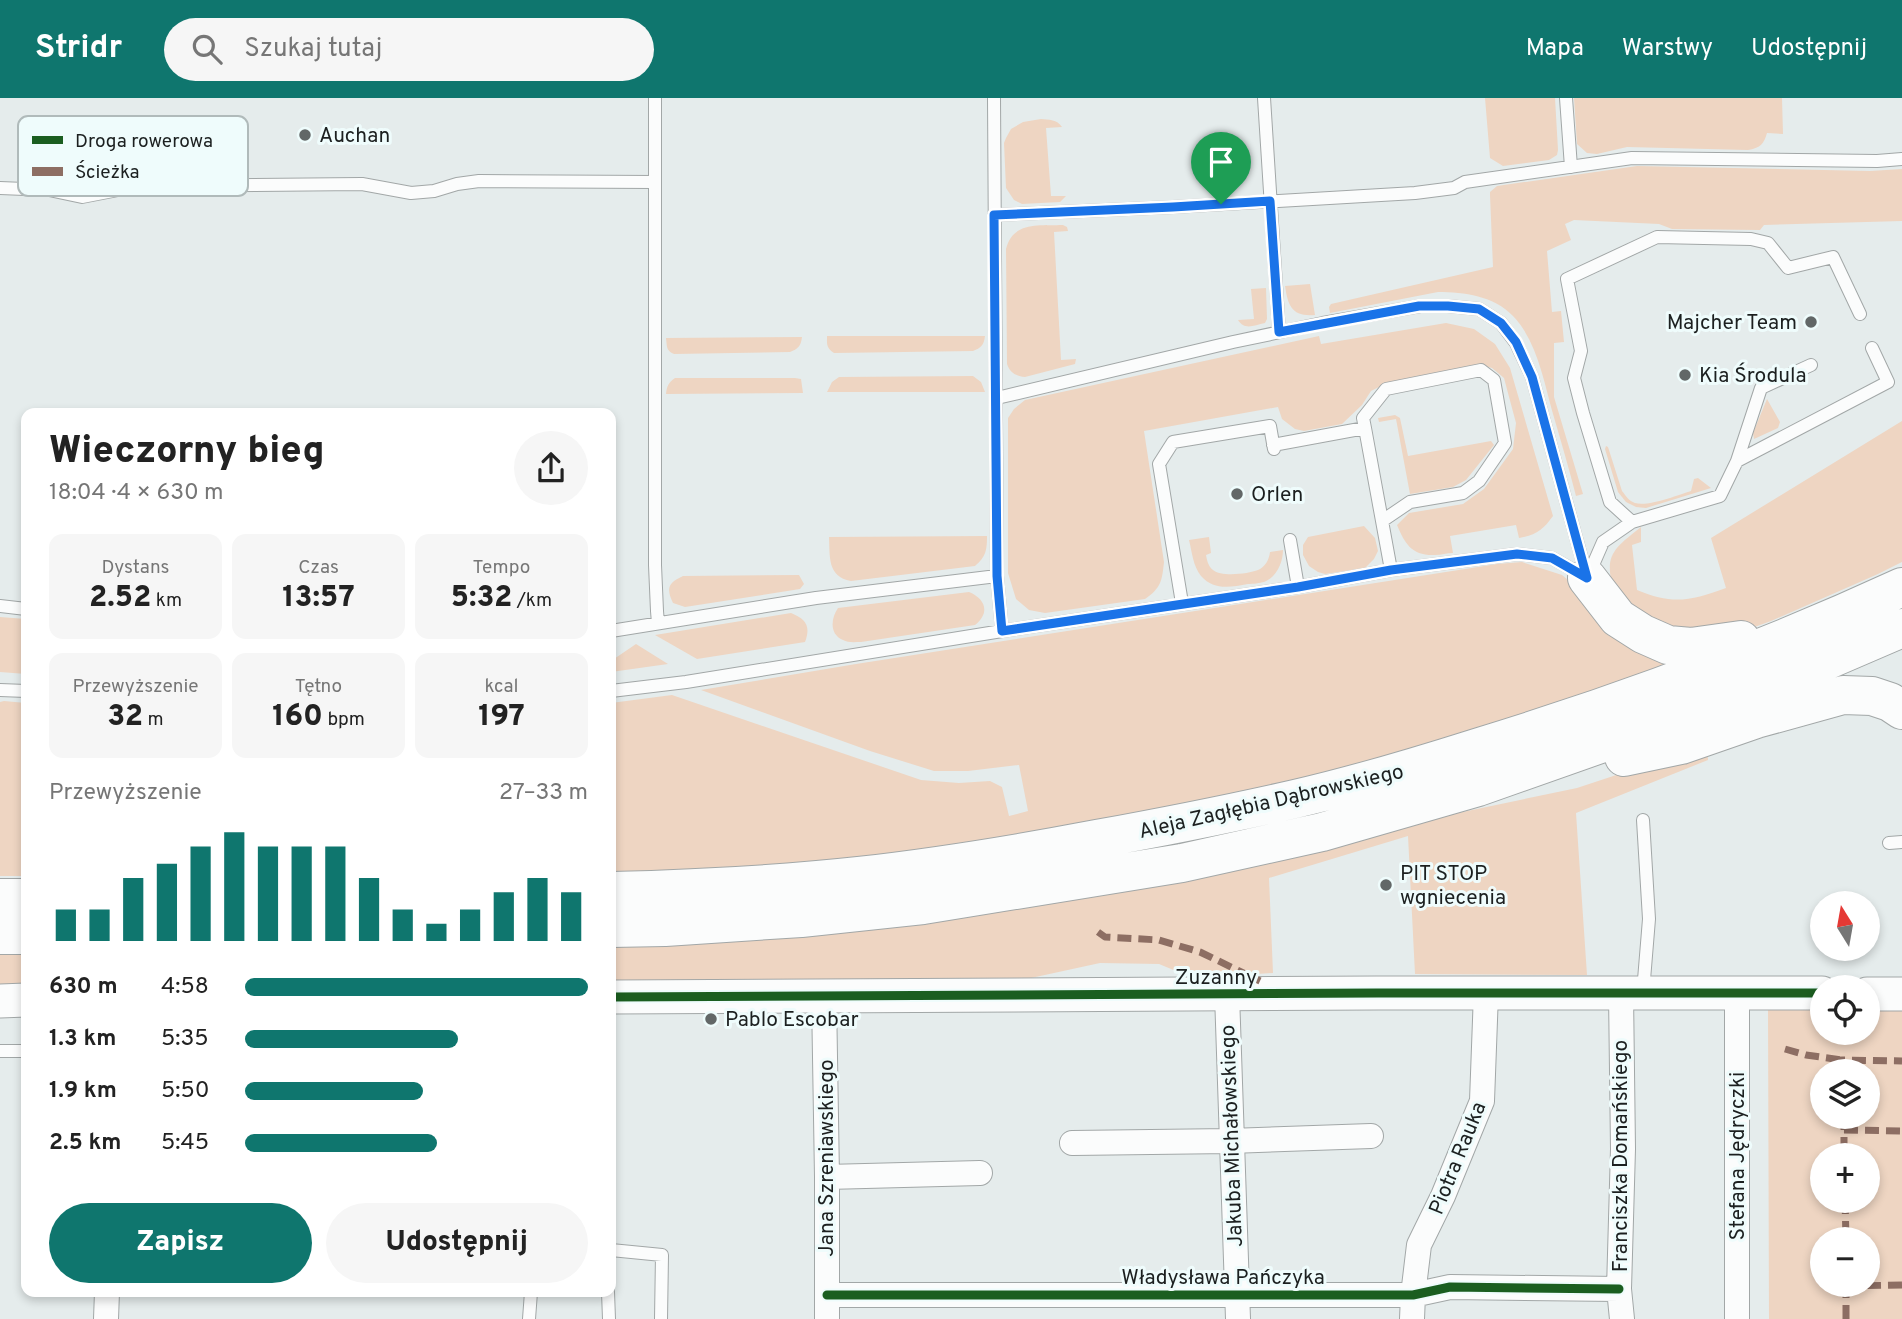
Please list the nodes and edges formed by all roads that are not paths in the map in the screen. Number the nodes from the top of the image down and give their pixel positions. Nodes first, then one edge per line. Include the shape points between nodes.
1 (655, 98) edge
2 (993, 98) edge
3 (1264, 98) edge
4 (1566, 98) edge
5 (1902, 159) edge
6 (1571, 167) junction
7 (655, 181) junction
8 (248, 185) edge
9 (0, 188) edge
10 (18, 189) edge
11 (1270, 201) junction
12 (994, 215) junction
13 (1860, 314) dead end
14 (1279, 332) junction
15 (1872, 348) dead end
16 (1811, 365) dead end
17 (997, 398) junction
18 (1365, 428) junction
19 (1737, 461) junction
20 (1382, 521) junction
21 (1632, 522) junction
22 (1290, 540) dead end
23 (1391, 570) junction
24 (997, 576) junction
25 (1587, 578) junction
26 (1298, 587) junction
27 (1902, 587) edge
28 (1182, 603) junction
29 (0, 606) edge
30 (21, 608) edge
31 (659, 623) junction
32 (1902, 628) edge
33 (616, 630) edge
34 (1002, 631) junction
35 (1802, 631) junction
36 (0, 690) edge
37 (616, 690) edge
38 (21, 691) edge
39 (1902, 710) edge
40 (1478, 787) junction
41 (1643, 820) dead end
42 (616, 891) edge
43 (0, 898) edge
44 (21, 898) edge
45 (616, 928) edge
46 (0, 935) edge
47 (21, 935) edge
48 (1632, 992) junction
49 (1486, 993) junction
50 (1737, 993) junction
51 (1810, 993) edge
52 (1880, 994) edge
53 (1902, 994) edge
54 (1227, 995) junction
55 (824, 997) junction
56 (616, 998) edge
57 (0, 1000) edge
58 (21, 1000) edge
59 (0, 1051) edge
60 (21, 1051) edge
61 (1371, 1136) dead end
62 (1230, 1141) junction
63 (1072, 1143) dead end
64 (980, 1172) dead end
65 (827, 1177) junction
66 (616, 1250) edge
67 (1619, 1289) junction
68 (1237, 1294) junction
69 (107, 1297) edge
70 (531, 1297) edge
71 (608, 1297) edge
72 (827, 1307) edge
73 (1413, 1307) edge
74 (106, 1319) edge
75 (529, 1319) edge
76 (609, 1319) edge
77 (661, 1319) edge
78 (1238, 1319) edge
79 (1622, 1319) edge
80 (1737, 1319) edge

1 - 7 lane
2 - 12 lane
3 - 11 lane
4 - 6 lane
5 - 6 lane via 1632,158
6 - 11 lane via 1465,182 1454,188
7 - 8 lane via 479,181 411,193 362,184
7 - 31 lane
9 - 10 lane
11 - 12 lane
11 - 14 lane
12 - 17 lane
13 - 21 lane via 1833,257 1788,268 1768,243 1751,239 1657,237 1567,279 1581,351 1574,378 1580,401 1610,502
14 - 17 lane
14 - 25 lane via 1419,306 1479,309 1501,323 1516,342 1532,377
15 - 19 lane via 1888,382
16 - 19 lane via 1761,388
17 - 24 lane
18 - 20 lane
18 - 20 lane via 1363,418 1386,389 1481,370 1494,380 1505,443 1479,481 1463,493 1410,502
18 - 28 lane via 1273,447 1270,426 1173,442 1159,464
19 - 21 lane via 1720,496
20 - 23 lane
21 - 25 lane via 1603,542
22 - 26 lane
23 - 25 lane via 1517,554 1552,558
23 - 26 lane
24 - 31 lane
24 - 34 lane
25 - 35 main road via 1618,618 1668,645 1691,647
26 - 28 lane
27 - 35 main road, Aleja Zagłębia Dąbrowskiego
28 - 34 lane
29 - 30 lane
31 - 33 lane
32 - 40 main road, Aleja Zagłębia Dąbrowskiego via 1779,681
34 - 37 lane
35 - 42 main road, Aleja Zagłębia Dąbrowskiego via 1674,682 1522,734 1405,770 1177,825 859,876
36 - 38 lane
39 - 40 main road via 1872,696 1843,695 1782,710 1681,745
40 - 45 main road, Aleja Zagłębia Dąbrowskiego via 1322,832 1063,883 801,918
41 - 48 lane via 1649,919
43 - 44 main road
46 - 47 main road
48 - 49 street, Zuzanny
48 - 50 street, Zuzanny
48 - 67 street, Franciszka Domańskiego
49 - 54 street, Zuzanny
49 - 73 street, Piotra Rauka via 1482,1101 1419,1245
50 - 51 street, Zuzanny
50 - 80 street, Stefana Jędryczki
52 - 53 street
54 - 55 street, Zuzanny
54 - 62 street, Jakuba Michałowskiego
55 - 56 street, Zuzanny
55 - 65 street, Jana Szreniawskiego
57 - 58 street
59 - 60 lane
61 - 62 street
62 - 63 street
62 - 68 street, Jakuba Michałowskiego
64 - 65 street
65 - 72 street, Jana Szreniawskiego
66 - 77 lane via 662,1255
67 - 73 street, Władysława Pańczyka via 1450,1287
67 - 79 street, Franciszka Domańskiego
68 - 72 street, Władysława Pańczyka
68 - 73 street, Władysława Pańczyka
68 - 78 street, Jakuba Michałowskiego
69 - 74 street
70 - 75 lane
71 - 76 lane

